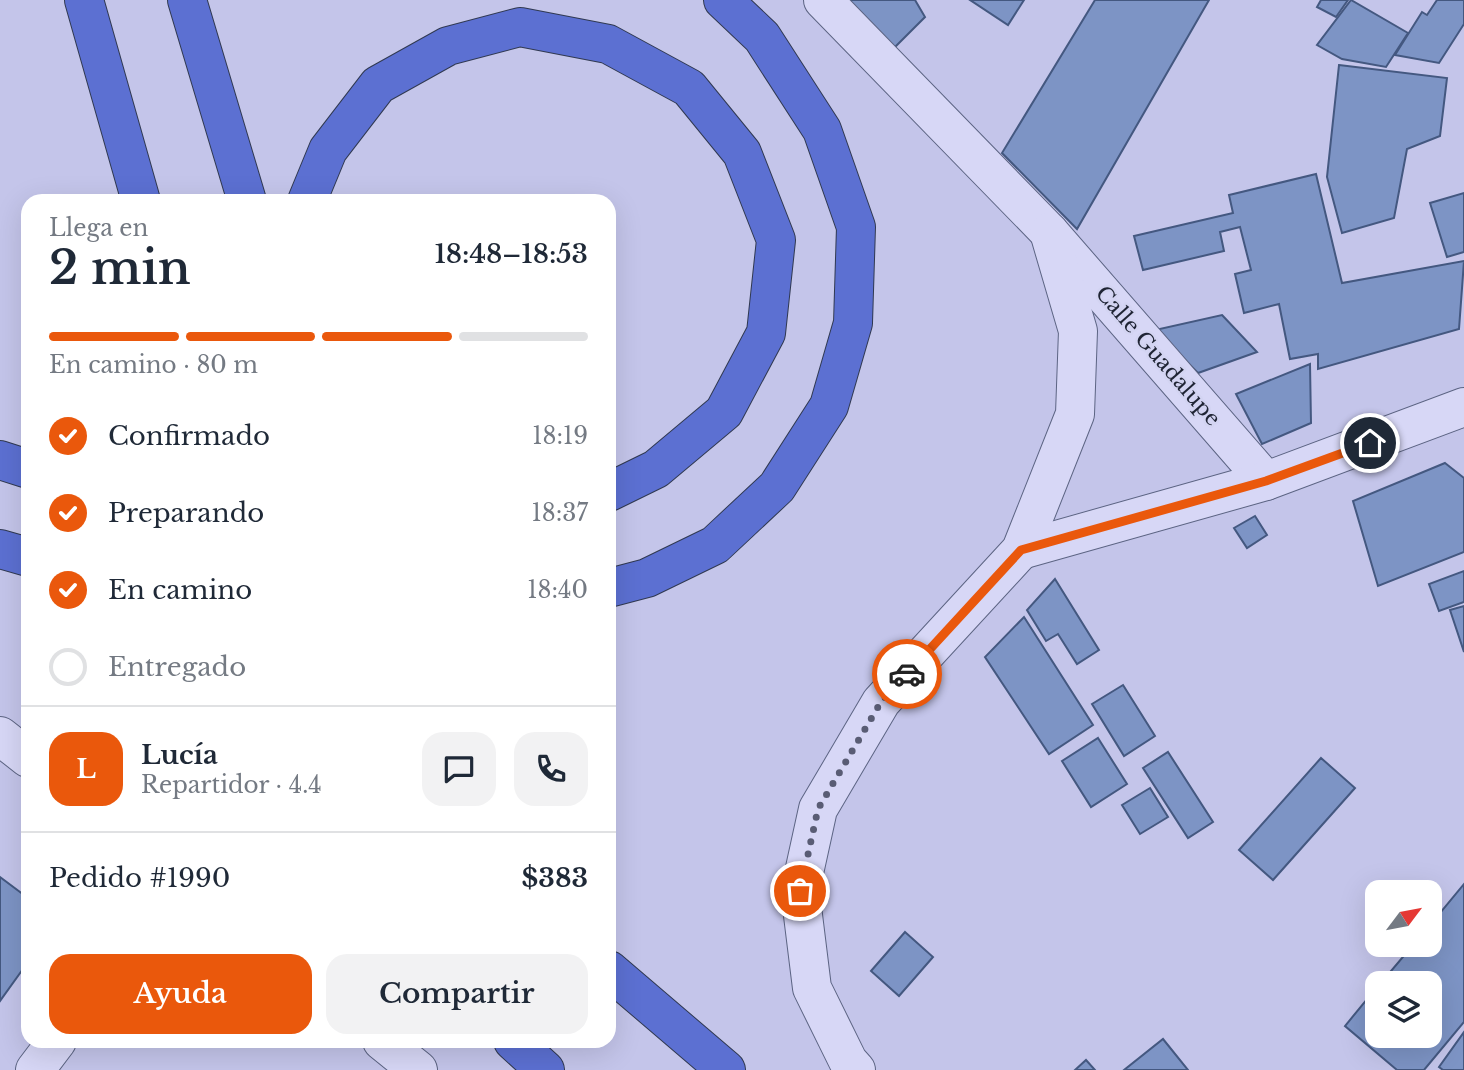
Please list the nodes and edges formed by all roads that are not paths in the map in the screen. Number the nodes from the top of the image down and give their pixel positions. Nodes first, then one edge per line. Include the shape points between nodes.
1 (85, 0) edge
2 (187, 0) edge
3 (723, 0) edge
4 (823, 0) edge
5 (139, 194) edge
6 (245, 194) edge
7 (310, 194) edge
8 (1049, 232) junction
9 (1458, 417) edge
10 (0, 460) edge
11 (21, 467) edge
12 (1266, 481) junction
13 (616, 489) edge
14 (0, 549) edge
15 (1021, 550) junction
16 (21, 555) edge
17 (616, 586) edge
18 (0, 736) edge
19 (21, 752) edge
20 (616, 976) edge
21 (52, 1048) edge
22 (391, 1048) edge
23 (521, 1048) edge
24 (35, 1070) edge
25 (418, 1070) edge
26 (545, 1070) edge
27 (726, 1070) edge
28 (856, 1070) edge

1 - 5 highway
2 - 6 highway
3 - 17 highway via 762,37 822,130 856,227 853,323 829,406 777,487 715,545 647,578
4 - 8 street, Calle Guadalupe
7 - 13 highway via 328,150 378,85 448,46 520,27 608,44 689,88 742,153 776,240 766,333 724,412 656,469
8 - 12 street, Calle Guadalupe
8 - 15 street via 1078,331 1075,414
9 - 12 street
10 - 11 highway
12 - 15 street
14 - 16 highway
15 - 28 street via 881,702 818,809 800,891 812,988
18 - 19 street
20 - 27 highway
21 - 24 street
22 - 25 street
23 - 26 highway

